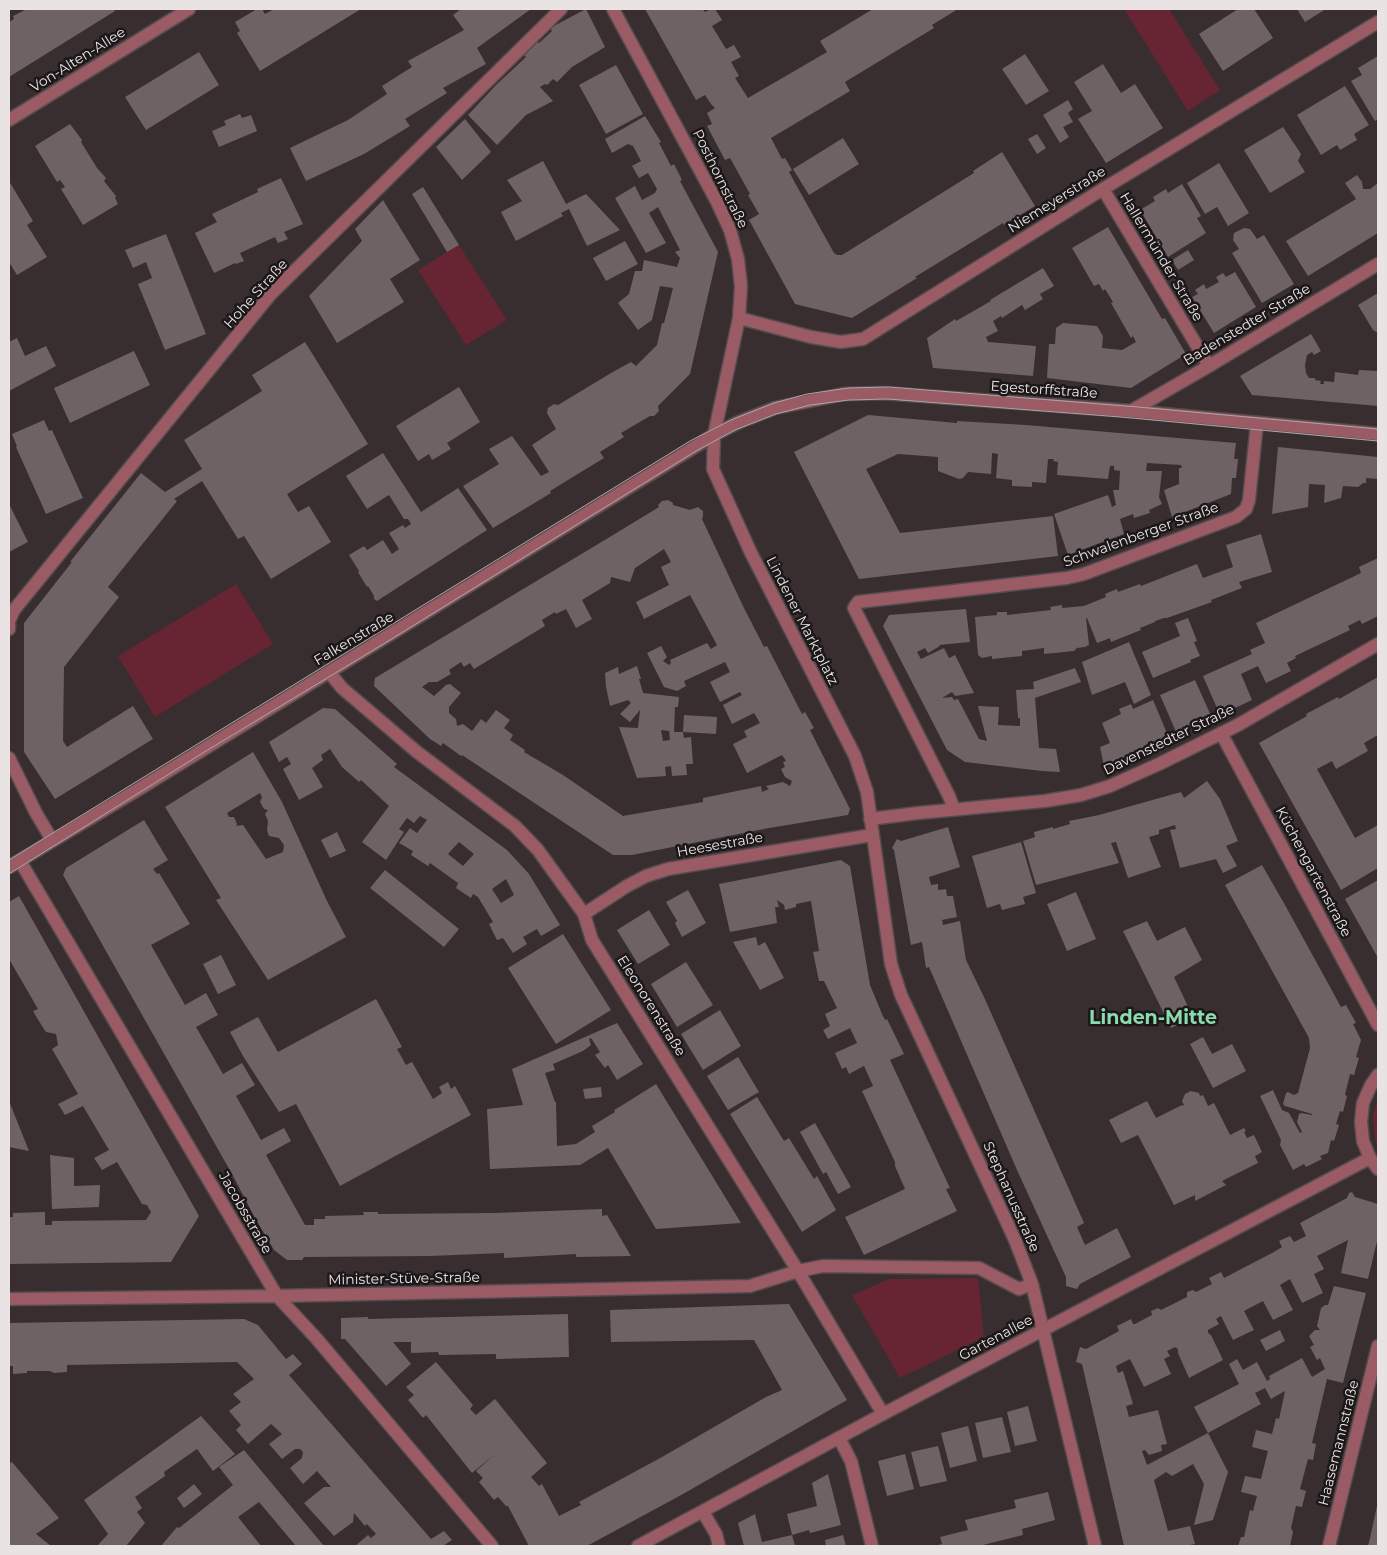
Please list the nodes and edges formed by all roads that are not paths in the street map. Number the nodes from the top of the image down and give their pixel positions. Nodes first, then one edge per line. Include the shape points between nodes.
1 (189, 9) edge
2 (561, 9) edge
3 (613, 9) edge
4 (1378, 22) edge
5 (9, 120) edge
6 (1103, 189) junction
7 (1378, 264) edge
8 (738, 318) junction
9 (1209, 366) junction
10 (1131, 411) junction
11 (1257, 423) junction
12 (1378, 434) edge
13 (714, 435) junction
14 (9, 629) edge
15 (1378, 644) edge
16 (329, 672) junction
17 (1220, 733) junction
18 (9, 758) edge
19 (954, 809) junction
20 (870, 819) junction
21 (872, 834) junction
22 (52, 840) junction
23 (14, 864) edge
24 (876, 870) joint
25 (584, 914) junction
26 (1378, 1024) edge
27 (1378, 1075) edge
28 (1370, 1158) junction
29 (1378, 1169) edge
30 (798, 1271) junction
31 (1032, 1284) junction
32 (277, 1296) junction
33 (9, 1299) edge
34 (1044, 1330) junction
35 (1378, 1346) edge
36 (882, 1414) junction
37 (839, 1438) junction
38 (703, 1512) junction
39 (492, 1546) edge
40 (638, 1546) edge
41 (719, 1546) edge
42 (872, 1546) edge
43 (1095, 1546) edge
44 (1329, 1546) edge

1 - 5 street, Von-Alten-Allee
2 - 14 street, Hohe Straße via 270,295 14,610
3 - 8 street, Posthornstraße via 730,230 738,259
4 - 6 street, Niemeyerstraße
6 - 8 street, Niemeyerstraße via 863,339 841,342 811,337
6 - 9 street, Hallermünder Straße
7 - 9 street, Badenstedter Straße
8 - 13 street, Posthornstraße
9 - 10 street, Badenstedter Straße
10 - 11 street, Egestorffstraße
10 - 13 street, Egestorffstraße via 882,393 844,394 775,408
11 - 12 street, Egestorffstraße
11 - 19 street, Schwalenberger Straße via 1249,500 1246,509 1236,516 1067,578 858,602 854,608
13 - 16 street, Falkenstraße
13 - 20 street, Lindener Marktplatz via 713,469 755,562 855,756
15 - 17 street, Davenstedter Straße
16 - 22 street, Falkenstraße
16 - 25 street, Eleonorenstraße via 342,688 417,752 515,826 538,850
17 - 19 street, Davenstedter Straße via 1159,764 1087,793 1044,801
17 - 26 street, Küchengartenstraße
18 - 22 street
19 - 20 street
20 - 21 street, Lindener Marktplatz
21 - 24 street, Lindener Marktplatz
21 - 25 street, Heesestraße via 646,876
22 - 23 street, Falkenstraße
23 - 32 street, Jacobsstraße
24 - 31 street, Stephanusstraße via 891,964 901,995 1015,1240
25 - 30 street, Eleonorenstraße via 592,940
27 - 28 street via 1363,1103 1361,1122
28 - 29 street
28 - 34 street, Gartenallee
30 - 31 street, Minister-Stüve-Straße via 823,1266 979,1268 1019,1289
30 - 32 street, Minister-Stüve-Straße via 750,1286
30 - 36 street, Eleonorenstraße
31 - 34 street, Stephanusstraße
32 - 33 street, Minister-Stüve-Straße
32 - 39 street, Jacobsstraße
34 - 36 street, Gartenallee
34 - 43 street, Stephanusstraße
35 - 44 street, Haasemannstraße
36 - 37 street, Gartenallee
37 - 38 street, Gartenallee
37 - 42 street via 851,1461
38 - 40 street, Gartenallee
38 - 41 street

